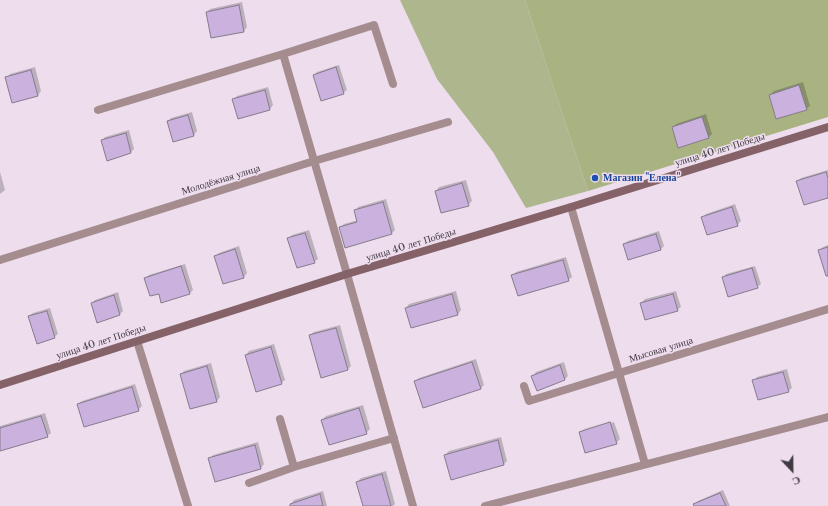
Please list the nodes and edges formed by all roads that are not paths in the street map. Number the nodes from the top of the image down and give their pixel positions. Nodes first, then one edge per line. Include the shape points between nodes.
1 (283, 54) junction
2 (393, 84) dead end
3 (98, 110) dead end
4 (448, 122) dead end
5 (828, 127) edge
6 (314, 161) junction
7 (571, 207) junction
8 (0, 260) edge
9 (347, 274) junction
10 (828, 309) edge
11 (137, 341) junction
12 (619, 373) junction
13 (0, 385) edge
14 (524, 386) dead end
15 (828, 417) edge
16 (280, 419) dead end
17 (394, 438) junction
18 (645, 464) junction
19 (294, 467) junction
20 (249, 483) dead end
21 (188, 506) edge
22 (413, 506) edge
23 (485, 506) edge

1 - 2 street via 374,25
1 - 3 street
1 - 6 street
4 - 6 street, Молодёжная улица
5 - 7 street, улица 40 лет Победы
6 - 8 street, Молодёжная улица
6 - 9 street
7 - 9 street, улица 40 лет Победы
7 - 12 street, Мысовая улица
9 - 11 street, улица 40 лет Победы
9 - 17 street
10 - 12 street, Мысовая улица
11 - 13 street, улица 40 лет Победы
11 - 21 street
12 - 14 street via 529,401
12 - 18 street
15 - 18 street
16 - 19 street
17 - 19 street
17 - 22 street
18 - 23 street
19 - 20 street

